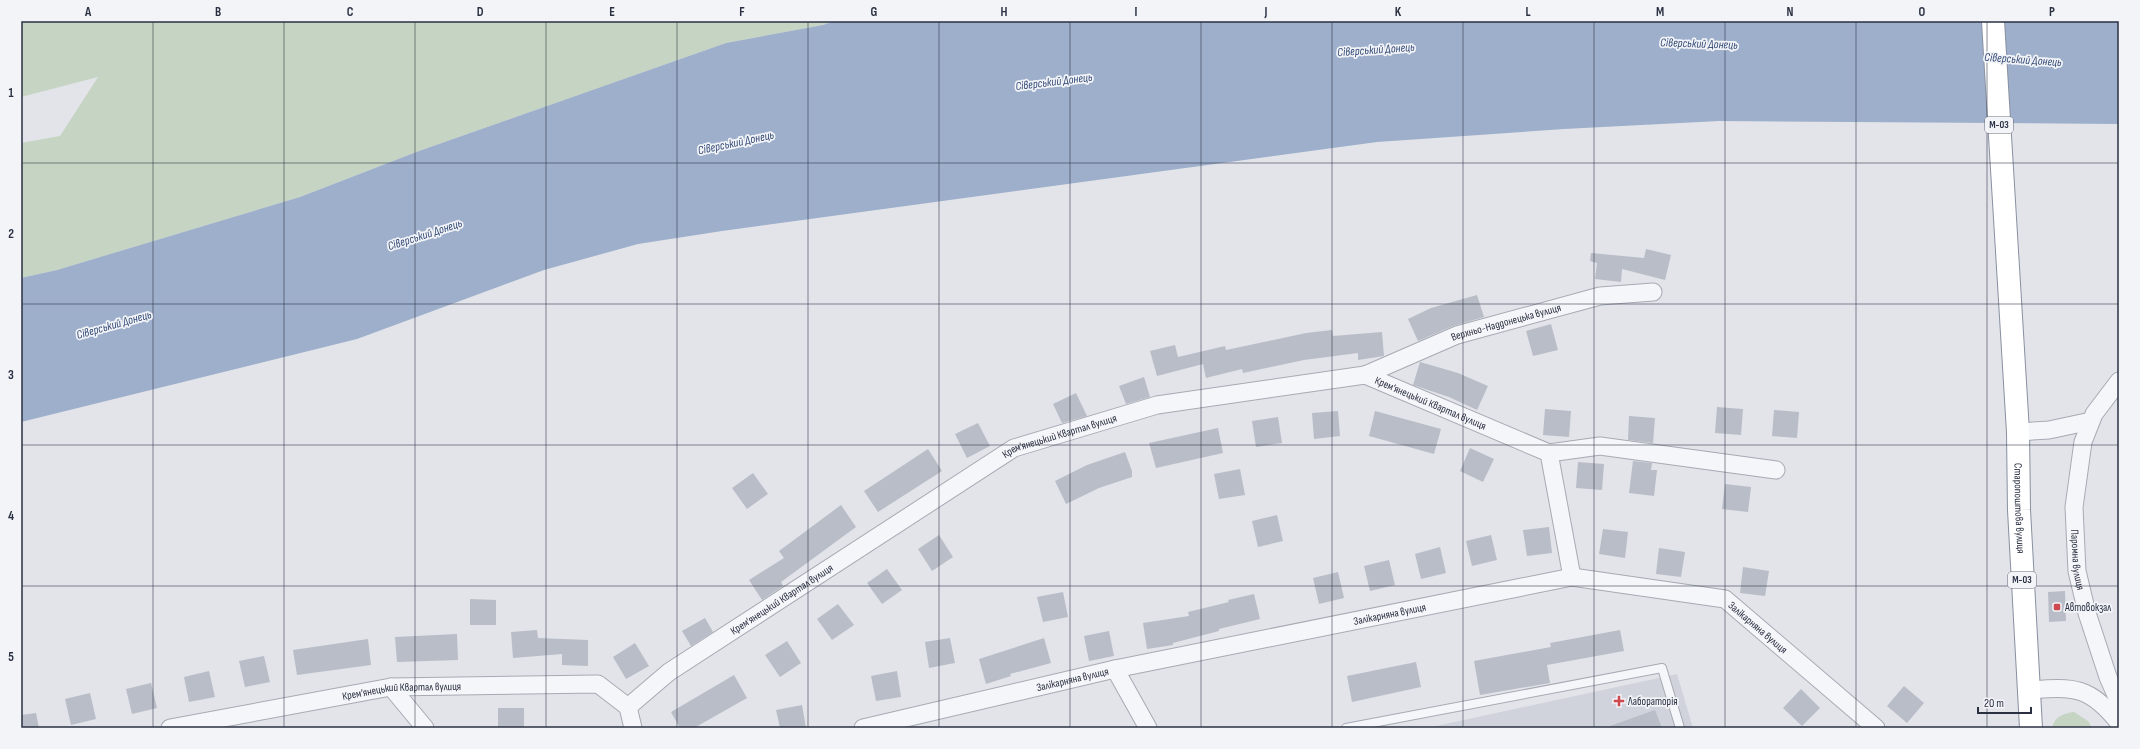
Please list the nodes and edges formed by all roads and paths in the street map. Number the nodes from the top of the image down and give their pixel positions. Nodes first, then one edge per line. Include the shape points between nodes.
1 (1993, 21) edge
2 (1653, 292) dead end
3 (1365, 375) junction
4 (2119, 381) edge
5 (2093, 417) junction
6 (2018, 432) junction
7 (1549, 453) junction
8 (1776, 470) dead end
9 (1572, 577) junction
10 (1115, 669) junction
11 (391, 687) junction
12 (2028, 690) junction
13 (2119, 702) edge
14 (628, 707) junction
15 (2119, 723) edge
16 (170, 728) edge
17 (426, 728) edge
18 (633, 728) edge
19 (863, 728) edge
20 (1148, 728) edge
21 (1346, 728) edge
22 (1680, 728) edge
23 (1876, 728) edge
24 (2031, 728) edge

1 - 6 highway, М-03
2 - 3 street, Верхньо-Наддонецька вулиця via 1600,296 1457,335
3 - 7 street, Крем’янецький Квартал вулиця
3 - 14 street, Крем’янецький Квартал вулиця via 1157,405 1014,448 670,672
4 - 5 street, Паромна вулиця
5 - 6 street via 2049,430
5 - 13 street, Паромна вулиця via 2083,442 2074,507 2077,571 2087,613
6 - 12 highway, Старопоштова вулиця / М-03 via 2019,510
7 - 8 street via 1600,446
7 - 9 street
9 - 10 street, Залікарняна вулиця
9 - 23 street, Залікарняна вулиця via 1725,599
10 - 19 street, Залікарняна вулиця
10 - 20 street
11 - 14 street, Крем’янецький Квартал вулиця via 598,684
11 - 16 street, Крем’янецький Квартал вулиця
11 - 17 street
12 - 15 street via 2078,690 2108,710
12 - 24 highway, Старопоштова вулиця / М-03
14 - 18 street
21 - 22 lane via 1662,668

